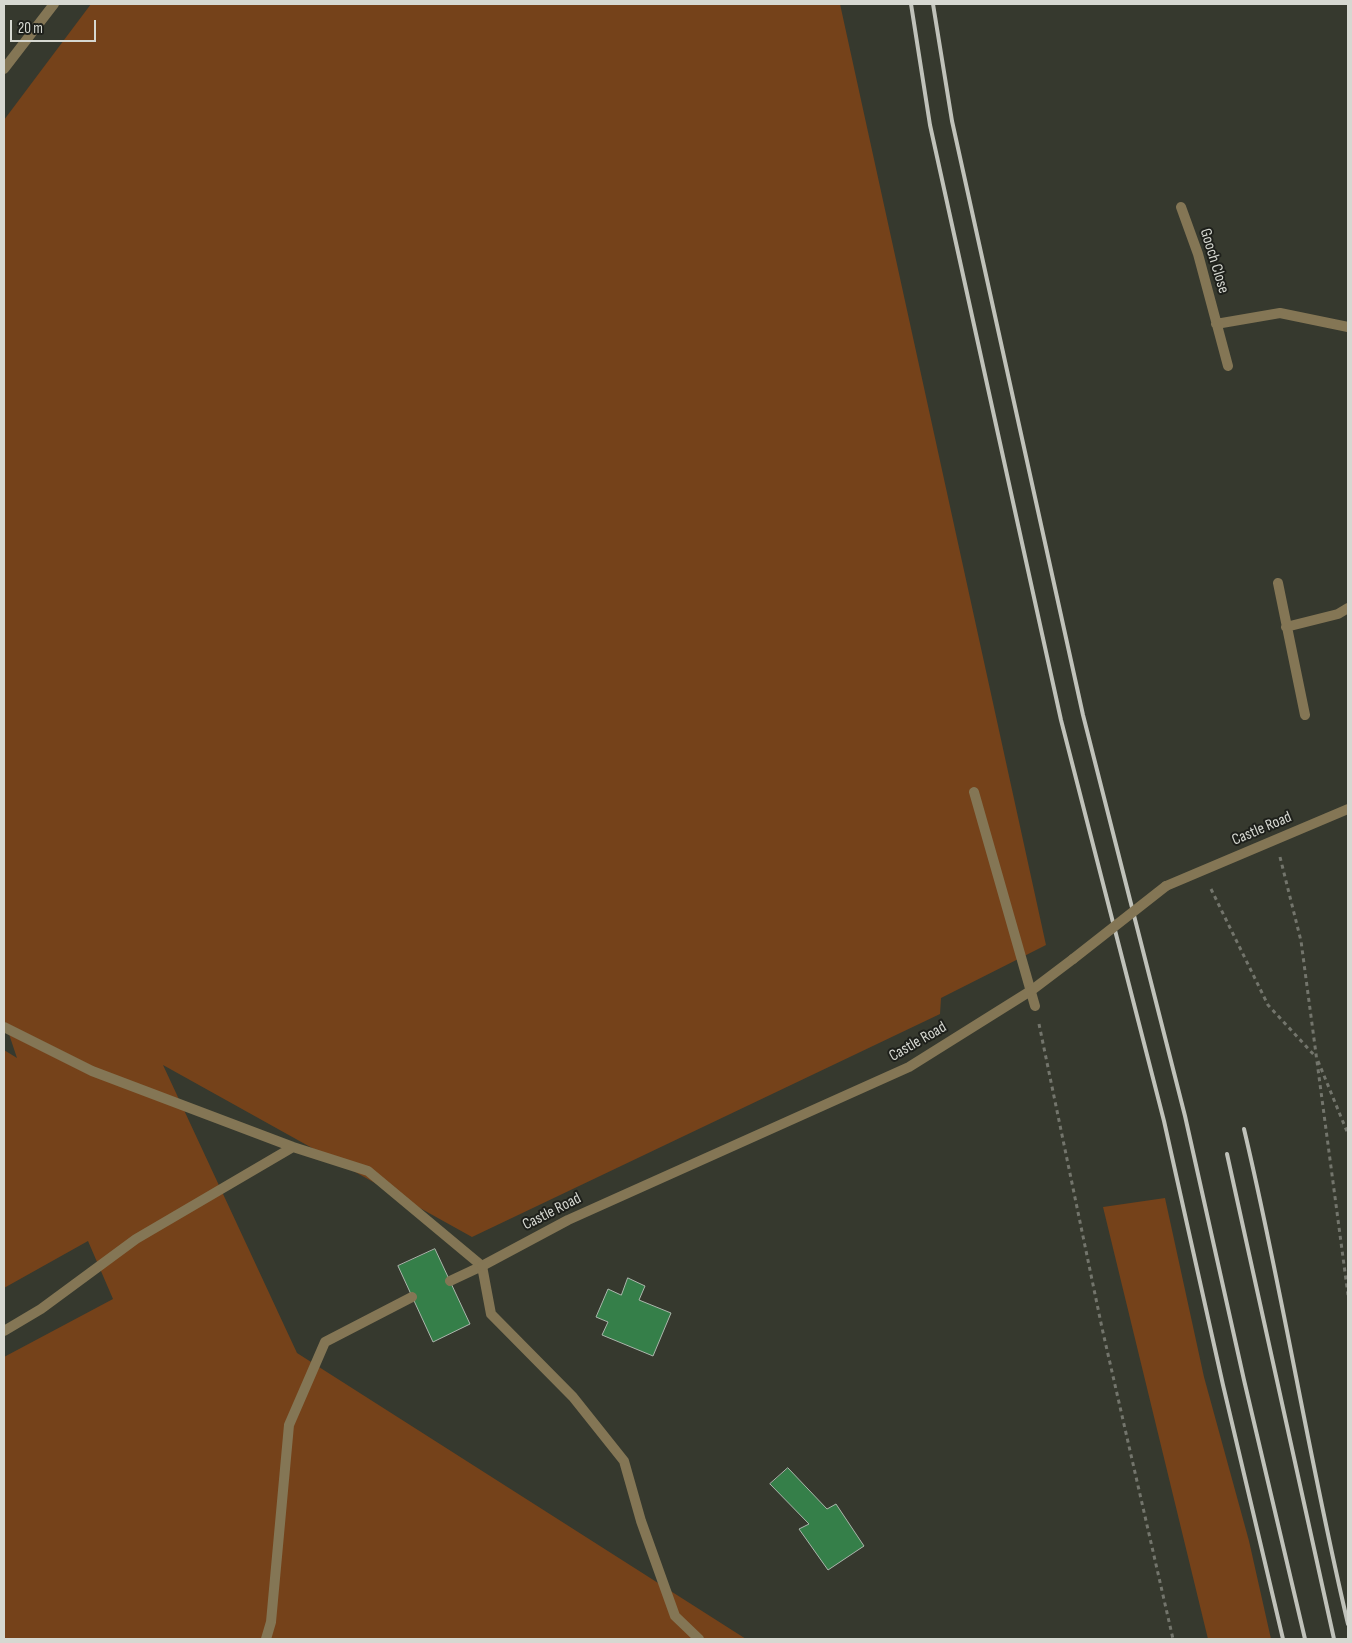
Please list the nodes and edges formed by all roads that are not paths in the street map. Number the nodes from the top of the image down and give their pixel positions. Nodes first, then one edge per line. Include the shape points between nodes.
1 (54, 4) edge
2 (4, 69) edge
3 (1181, 207) dead end
4 (1216, 324) junction
5 (1348, 327) edge
6 (1228, 366) dead end
7 (1278, 583) dead end
8 (1348, 608) edge
9 (1286, 627) junction
10 (1305, 715) dead end
11 (974, 792) dead end
12 (1348, 809) edge
13 (1032, 990) junction
14 (1035, 1006) road end
15 (4, 1027) edge
16 (294, 1147) junction
17 (482, 1266) junction
18 (450, 1281) dead end
19 (412, 1297) dead end
20 (4, 1331) edge
21 (266, 1639) edge
22 (699, 1639) edge

1 - 2 street
3 - 4 street, Gooch Close via 1198,254
4 - 5 street via 1280,313
4 - 6 street, Gooch Close
7 - 9 street
8 - 9 street via 1338,614
9 - 10 street
11 - 13 street
12 - 13 street, Castle Road, bridge via 1166,886
13 - 14 street
13 - 17 street, Castle Road via 909,1066 568,1220
15 - 16 street via 92,1072
16 - 17 street via 368,1171
16 - 20 street via 136,1239 41,1309
17 - 18 street, Castle Road
17 - 22 street via 491,1314 573,1397 624,1461 641,1521 675,1616
19 - 21 street via 325,1342 289,1425 271,1622

